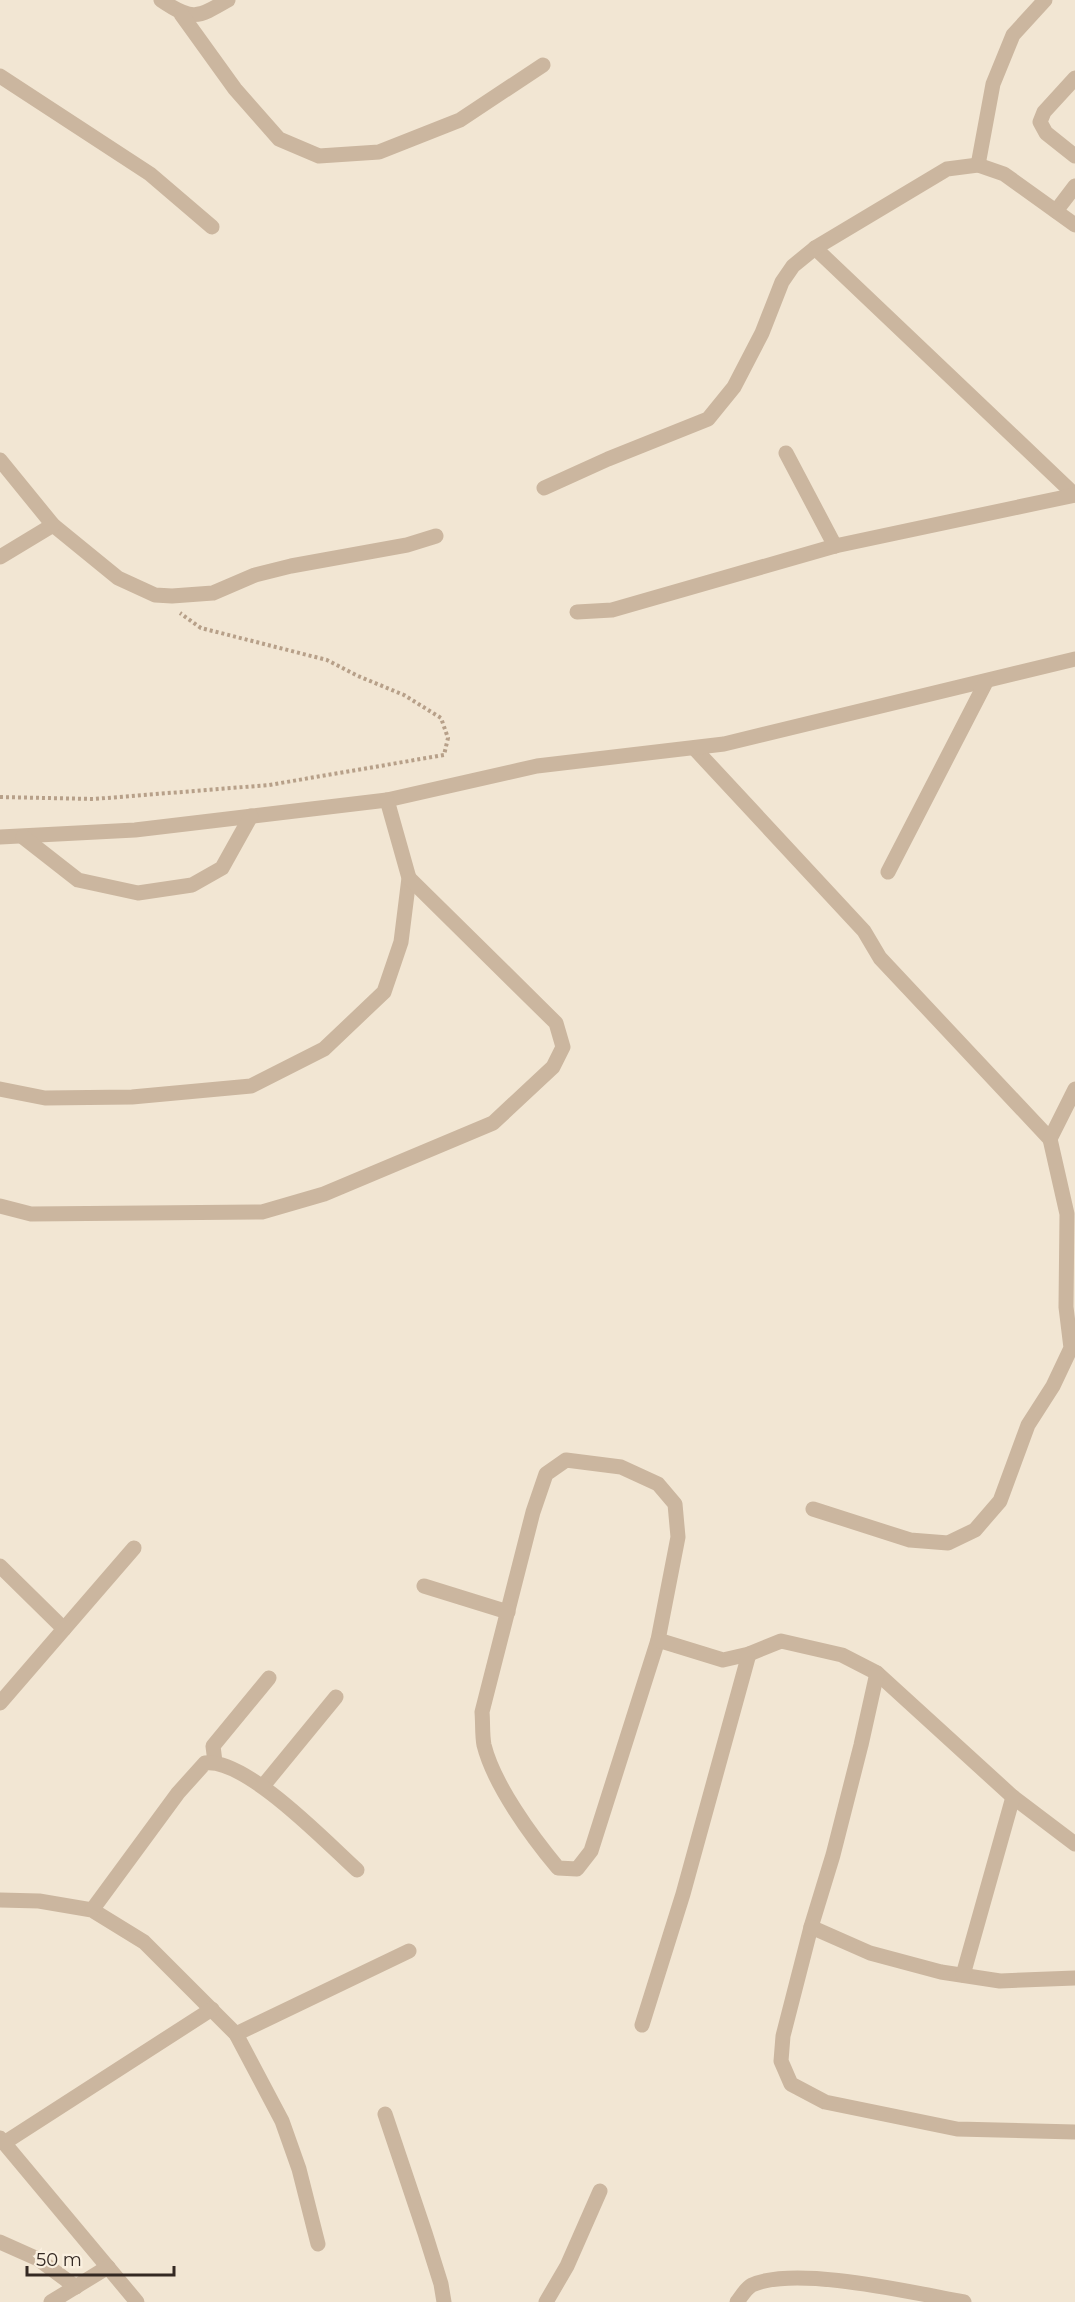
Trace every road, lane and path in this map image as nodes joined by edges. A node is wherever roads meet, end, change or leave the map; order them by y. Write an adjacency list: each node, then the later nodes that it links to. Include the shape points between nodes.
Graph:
1 (161, 0): 4 (street)
2 (228, 0): 4 (street, via 203,14)
3 (1045, 0): 9 (street, via 1013,35 993,84)
4 (181, 14): 5 (street, via 235,89 279,139 320,156 379,152 460,120)
5 (543, 65)
6 (0, 76): 13 (street, via 150,174)
7 (1075, 78): 8 (street, via 1044,112 1040,122 1046,133)
8 (1075, 156)
9 (978, 165): 11 (street, via 1004,174); 14 (street, via 947,169)
10 (1075, 186): 11 (street)
11 (1056, 212): 12 (street)
12 (1075, 225)
13 (212, 227)
14 (815, 248): 17 (street, via 793,266 782,282 762,333 734,387 708,419); 18 (street)
15 (786, 453): 21 (street)
16 (0, 460): 19 (street)
17 (544, 488)
18 (1075, 495): 21 (street)
19 (53, 525): 22 (street); 23 (street, via 118,578)
20 (436, 536): 23 (street, via 255,575 213,593)
21 (834, 546): 24 (street, via 612,610)
22 (0, 557)
23 (155, 595): 28 (path, via 201,628 327,660 404,694 441,718 448,738 444,754 269,785 94,800)
24 (577, 612)
25 (1072, 665): 26 (street)
26 (986, 682): 27 (street); 33 (street)
27 (694, 748): 29 (street, via 537,766); 37 (street, via 864,931 880,958)
28 (0, 797)
29 (387, 800): 30 (street); 34 (street)
30 (251, 816): 32 (street, via 135,830); 32 (street, via 222,868 192,885 138,893 78,880)
31 (0, 837): 32 (street)
32 (23, 837)
33 (888, 872)
34 (410, 878): 35 (street, via 401,942 384,992 324,1049 251,1086 132,1097 56,1098); 38 (street, via 556,1023 563,1047 553,1067 493,1123 324,1194 262,1212 31,1214)
35 (0, 1089)
36 (1075, 1089): 37 (street)
37 (1050, 1139): 39 (street, via 1067,1214 1066,1307 1071,1348 1028,1425 1000,1501 975,1530 948,1543 910,1540)
38 (0, 1206)
39 (813, 1509)
40 (134, 1548): 44 (street)
41 (0, 1566): 44 (street)
42 (424, 1586): 43 (street)
43 (507, 1612): 45 (street, via 546,1474 566,1460 621,1467 658,1484 675,1504 678,1537); 45 (street, via 482,1712 484,1744 502,1788 558,1868 577,1869 591,1851)
44 (64, 1629): 50 (street)
45 (658, 1640): 46 (street, via 723,1660)
46 (749, 1654): 47 (street, via 781,1641 842,1655); 63 (street, via 683,1894)
47 (877, 1673): 53 (street); 58 (street, via 833,1855)
48 (269, 1678): 51 (street, via 213,1746)
49 (336, 1697): 52 (street)
50 (0, 1703)
51 (215, 1762): 52 (street, via 232,1767); 57 (street, via 205,1763 178,1793)
52 (263, 1786): 55 (street)
53 (1013, 1797): 54 (street); 60 (street)
54 (1075, 1844)
55 (357, 1870)
56 (0, 1900): 57 (street, via 39,1901)
57 (92, 1910): 62 (street, via 144,1942)
58 (811, 1927): 60 (street, via 870,1953); 66 (street, via 783,2036 781,2061 791,2084 825,2103 957,2129)
59 (409, 1951): 64 (street)
60 (963, 1975): 61 (street, via 1000,1981)
61 (1075, 1978)
62 (212, 2009): 64 (street); 67 (street)
63 (642, 2025)
64 (236, 2034): 70 (street, via 282,2121)
65 (385, 2115): 75 (street)
66 (1075, 2132)
67 (2, 2140): 71 (street)
68 (600, 2191): 76 (street, via 567,2266)
69 (0, 2241): 72 (street, via 38,2259)
70 (318, 2244)
71 (108, 2267): 72 (street); 74 (street)
72 (76, 2287): 73 (street)
73 (51, 2302)
74 (137, 2302)
75 (444, 2302)
76 (546, 2302)
77 (737, 2302): 78 (street, via 751,2286 799,2277)
78 (964, 2302)

